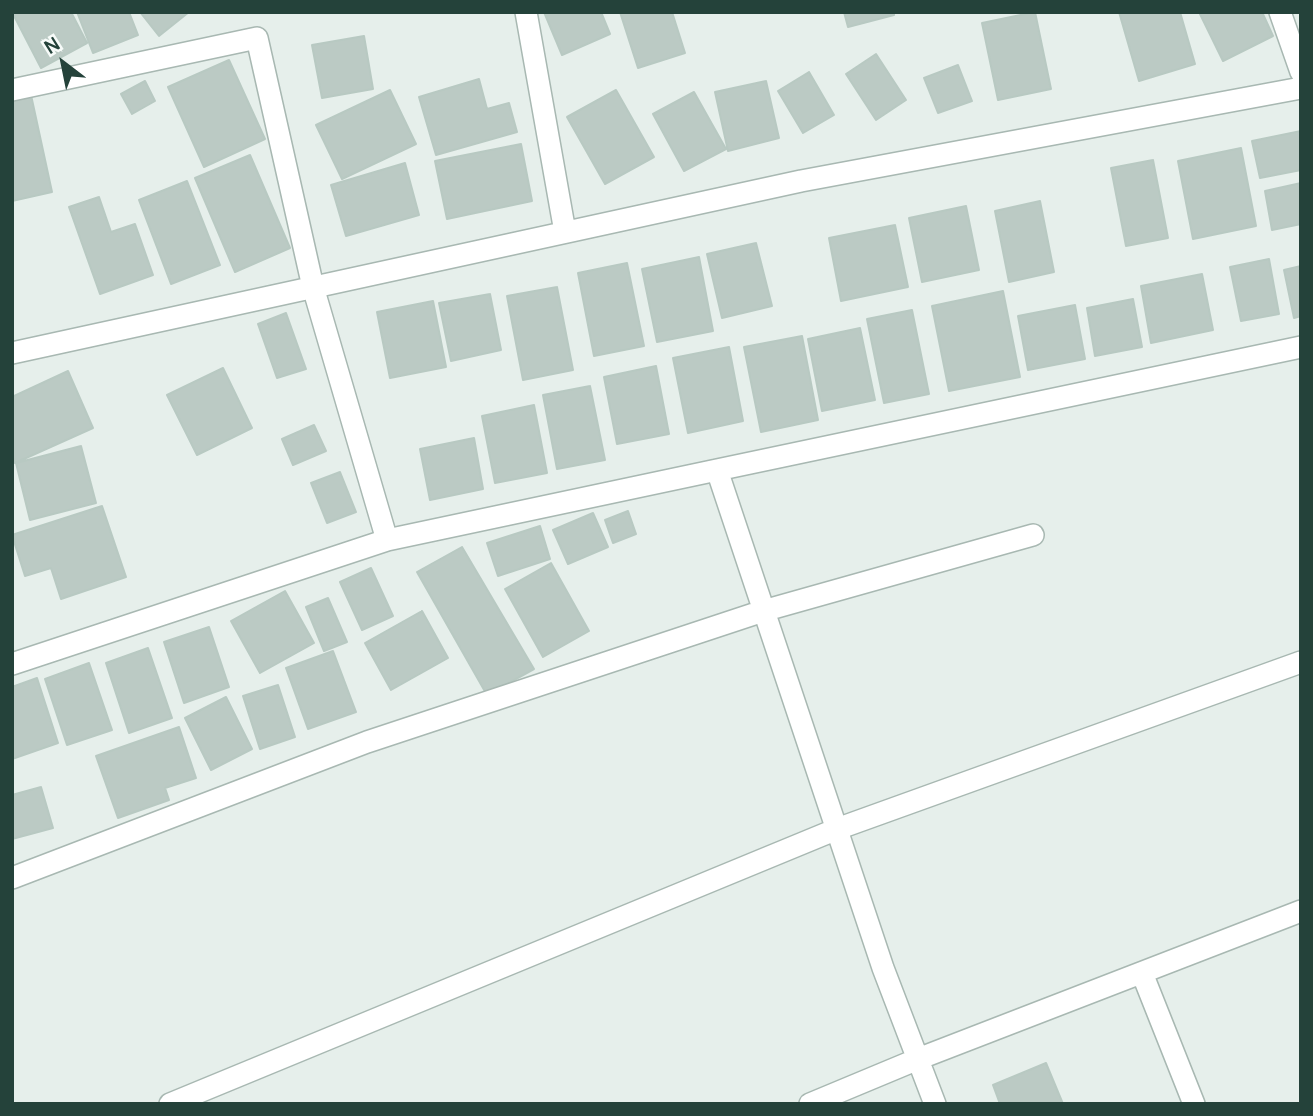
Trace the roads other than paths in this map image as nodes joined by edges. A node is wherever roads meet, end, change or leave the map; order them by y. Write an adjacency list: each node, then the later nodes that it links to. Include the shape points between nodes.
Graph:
1 (526, 12): 6 (street)
2 (1280, 12): 3 (street)
3 (1301, 72)
4 (1301, 88): 6 (street, via 801,181)
5 (12, 90): 7 (street, via 257,38)
6 (565, 232): 7 (street)
7 (313, 287): 9 (street); 12 (street)
8 (1301, 347): 10 (street)
9 (12, 353)
10 (717, 470): 12 (street); 13 (street)
11 (1033, 535): 13 (street)
12 (387, 540): 14 (street)
13 (763, 611): 16 (street); 17 (street, via 367,742)
14 (14, 658)
15 (1301, 662): 16 (street)
16 (837, 828): 20 (street); 21 (street)
17 (12, 878)
18 (1301, 911): 19 (street)
19 (1142, 972): 20 (street); 24 (street)
20 (918, 1059): 22 (street); 23 (street)
21 (170, 1104)
22 (810, 1104)
23 (935, 1104)
24 (1194, 1104)

